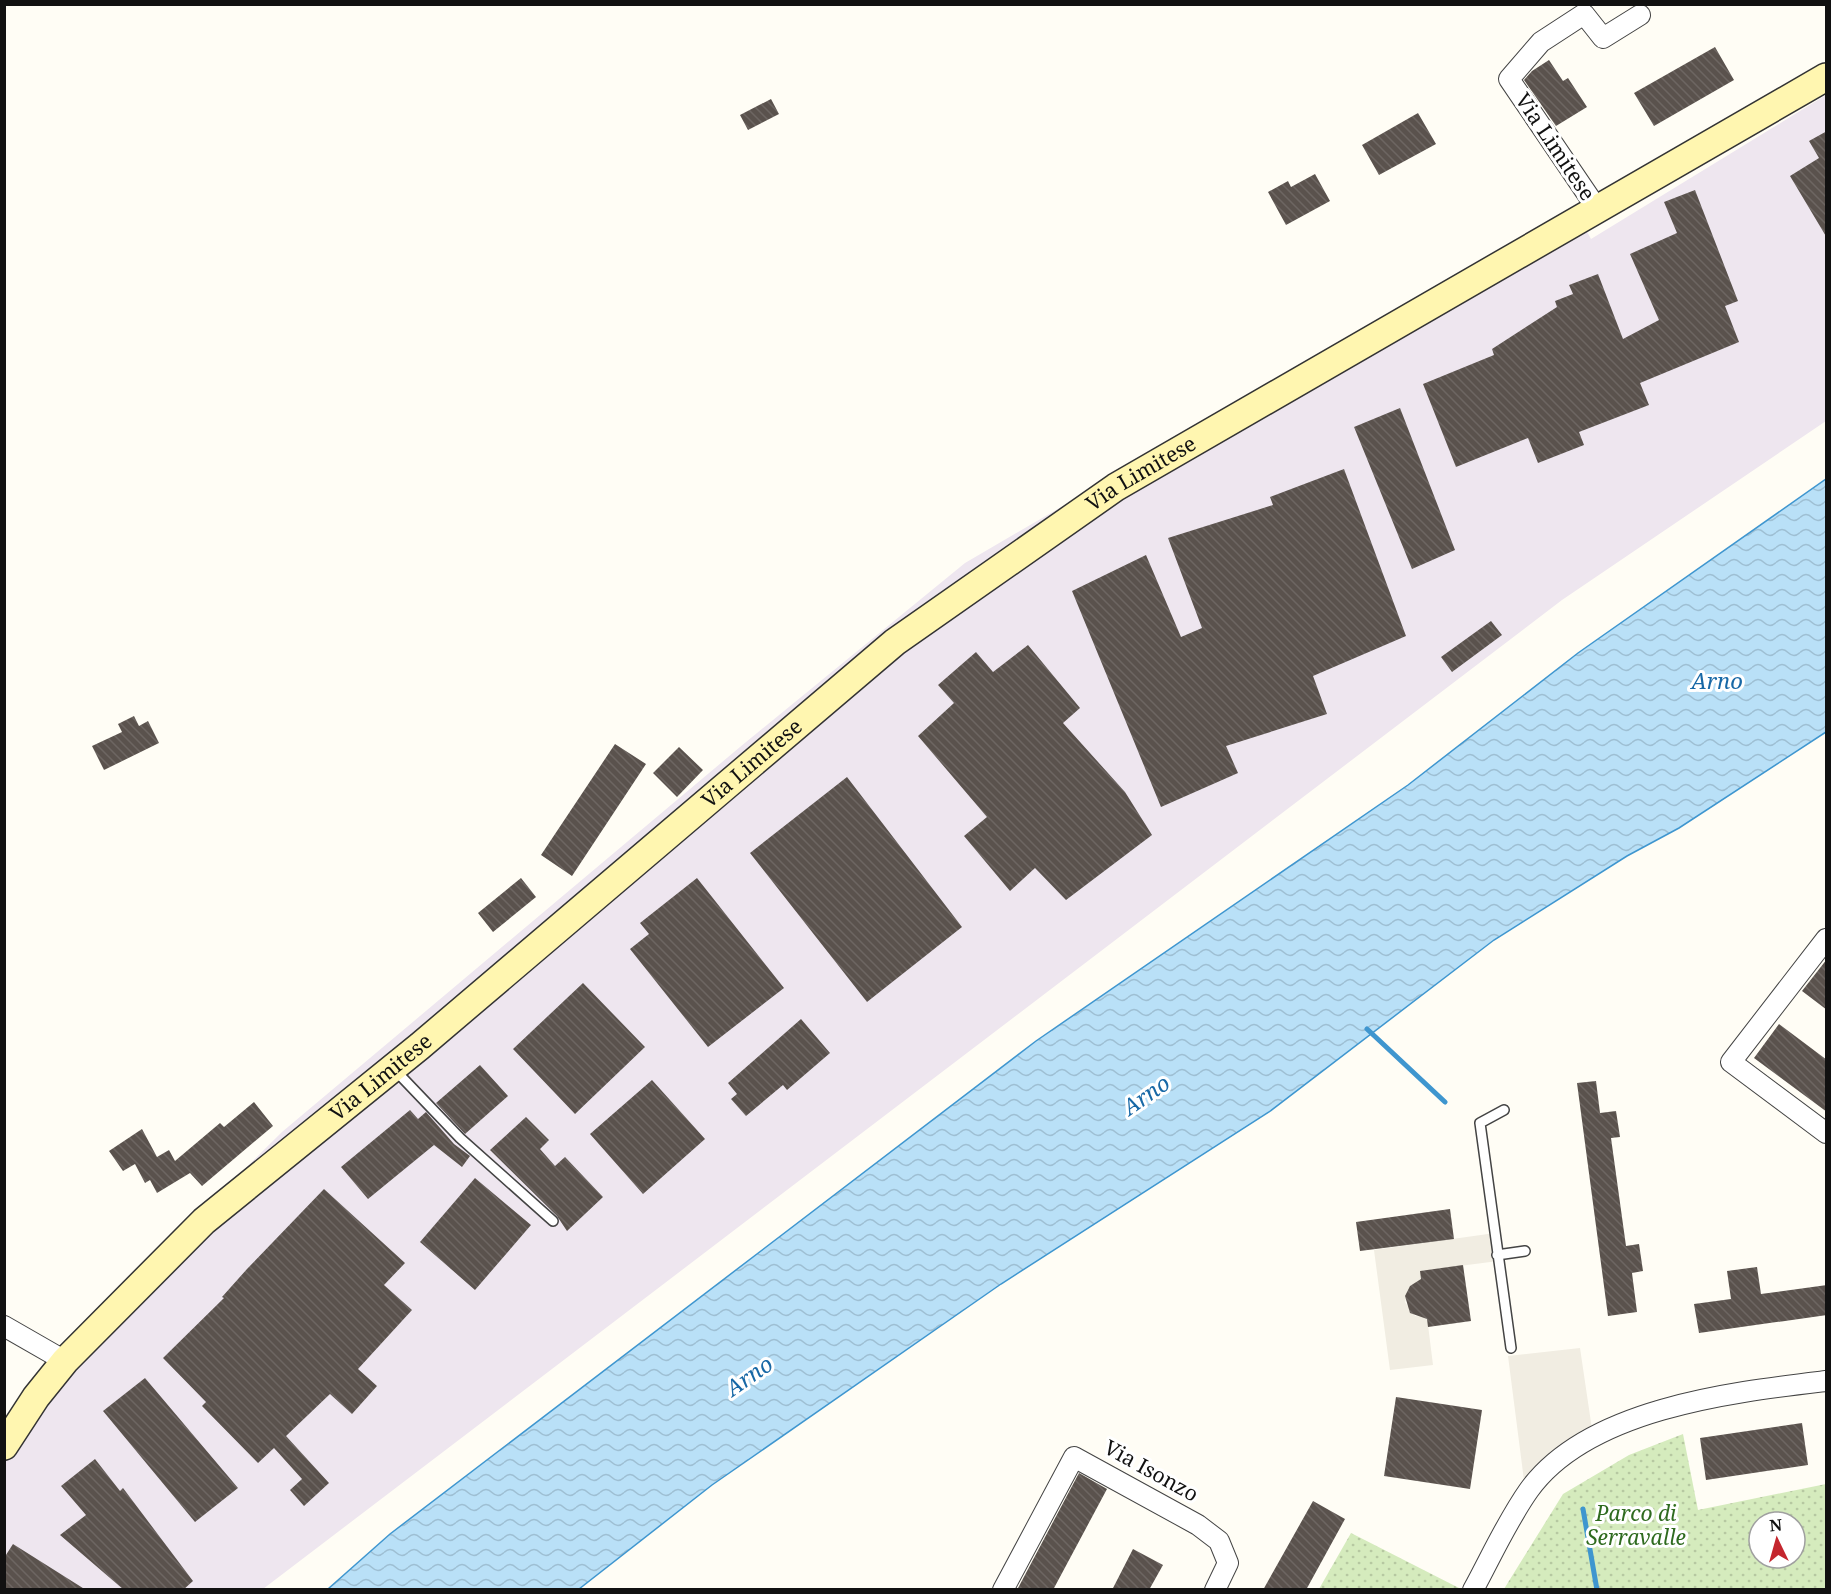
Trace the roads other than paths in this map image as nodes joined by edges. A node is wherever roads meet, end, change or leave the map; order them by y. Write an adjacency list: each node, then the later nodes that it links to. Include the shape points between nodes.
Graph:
1 (1640, 15): 3 (street, Via Limitese, via 1603,38 1584,14 1541,42 1509,79)
2 (1827, 77): 3 (main road, Via Limitese)
3 (1598, 210): 5 (main road, Via Limitese, via 1116,487 895,642)
4 (1827, 939): 7 (street, via 1731,1062)
5 (393, 1068): 8 (lane, via 460,1138); 13 (main road, Via Limitese, via 204,1221)
6 (1504, 1110): 10 (lane, via 1480,1123)
7 (1827, 1133)
8 (554, 1221)
9 (1526, 1251): 10 (lane)
10 (1497, 1255): 12 (lane)
11 (4, 1326): 13 (street)
12 (1511, 1348)
13 (65, 1361): 15 (main road, Via Limitese)
14 (1827, 1381): 18 (street, via 1659,1410 1593,1436 1548,1469 1530,1489)
15 (4, 1446)
16 (1003, 1590): 17 (street, Via Isonzo, via 1074,1457 1219,1540 1228,1563)
17 (1215, 1590)
18 (1473, 1590)

